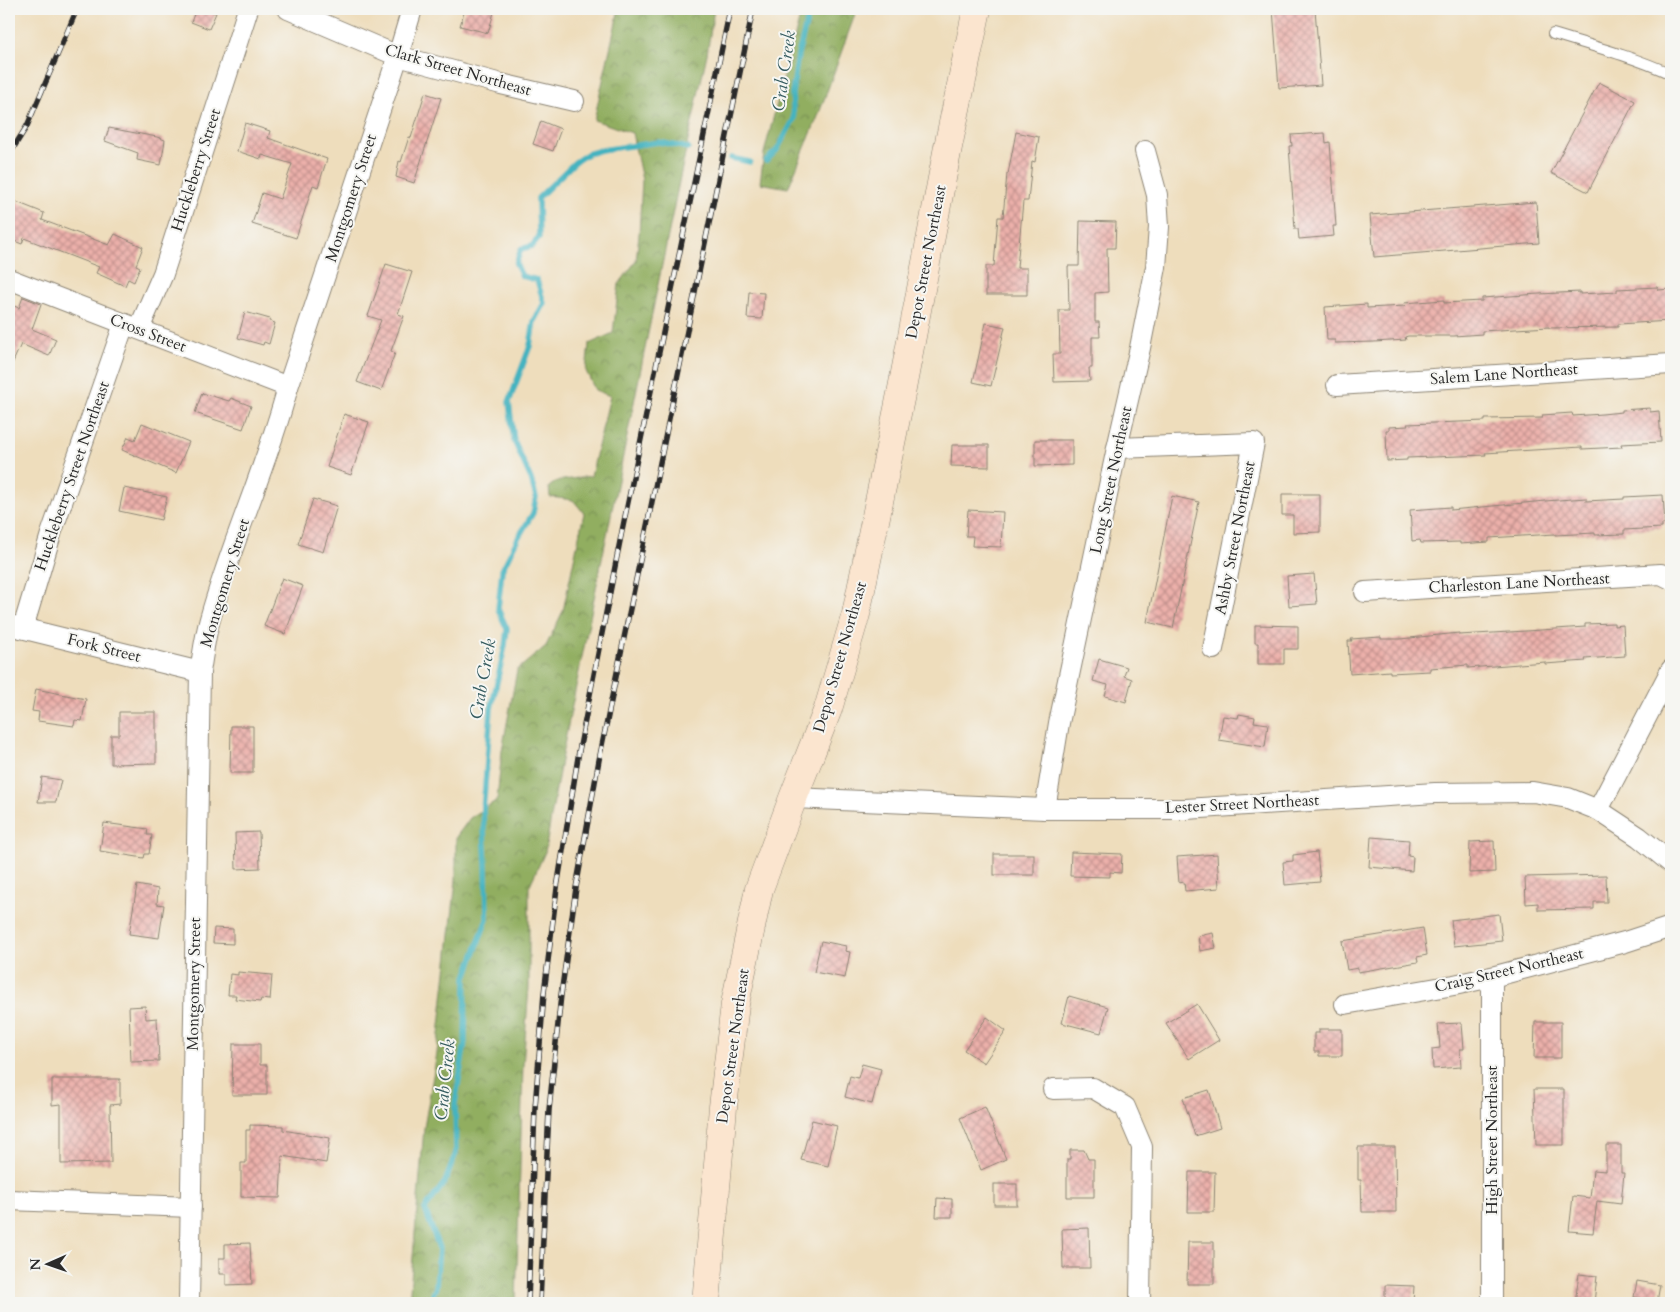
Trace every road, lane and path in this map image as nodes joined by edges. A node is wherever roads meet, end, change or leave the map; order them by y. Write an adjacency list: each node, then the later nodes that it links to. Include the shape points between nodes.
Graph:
1 (248, 9): 11 (street, Huckleberry Street, via 163,274)
2 (288, 9): 6 (street, Clark Street Northeast)
3 (412, 9): 6 (street, Montgomery Street)
4 (977, 9): 22 (main road, Depot Street Northeast, via 856,614 828,709)
5 (1553, 34): 7 (lane)
6 (398, 56): 8 (street, Clark Street Northeast); 14 (street, Montgomery Street)
7 (1671, 74)
8 (574, 101)
9 (1145, 151): 15 (street, Long Street Northeast, via 1158,195 1156,267)
10 (9, 279): 11 (street, Cross Street)
11 (131, 327): 14 (street, Cross Street); 18 (street, Huckleberry Street Northeast)
12 (1671, 364): 13 (street, Salem Lane Northeast)
13 (1337, 385)
14 (288, 387): 21 (street, Montgomery Street, via 278,427 210,620)
15 (1117, 448): 19 (street, Ashby Street Northeast, via 1254,443); 23 (street, Long Street Northeast, via 1059,723)
16 (1671, 580): 17 (street, Charleston Lane Northeast, via 1661,574)
17 (1365, 592)
18 (16, 627): 21 (street, Fork Street)
19 (1213, 650)
20 (1671, 670): 24 (street)
21 (200, 672): 31 (street, Montgomery Street)
22 (792, 798): 23 (street, Lester Street Northeast); 33 (main road, Depot Street Northeast, via 759,890 735,1004)
23 (1045, 808): 24 (street, Lester Street Northeast, via 1186,809 1435,793 1533,792 1568,798)
24 (1598, 810): 25 (street, Lester Street Northeast)
25 (1671, 863)
26 (1671, 927): 27 (street, Craig Street Northeast)
27 (1492, 977): 28 (street, Craig Street Northeast); 35 (street, High Street Northeast)
28 (1345, 1004)
29 (1053, 1089): 34 (street, via 1093,1088 1125,1107 1142,1147)
30 (9, 1200): 31 (street)
31 (191, 1207): 32 (street, Montgomery Street)
32 (188, 1303)
33 (706, 1303)
34 (1140, 1303)
35 (1492, 1303)

